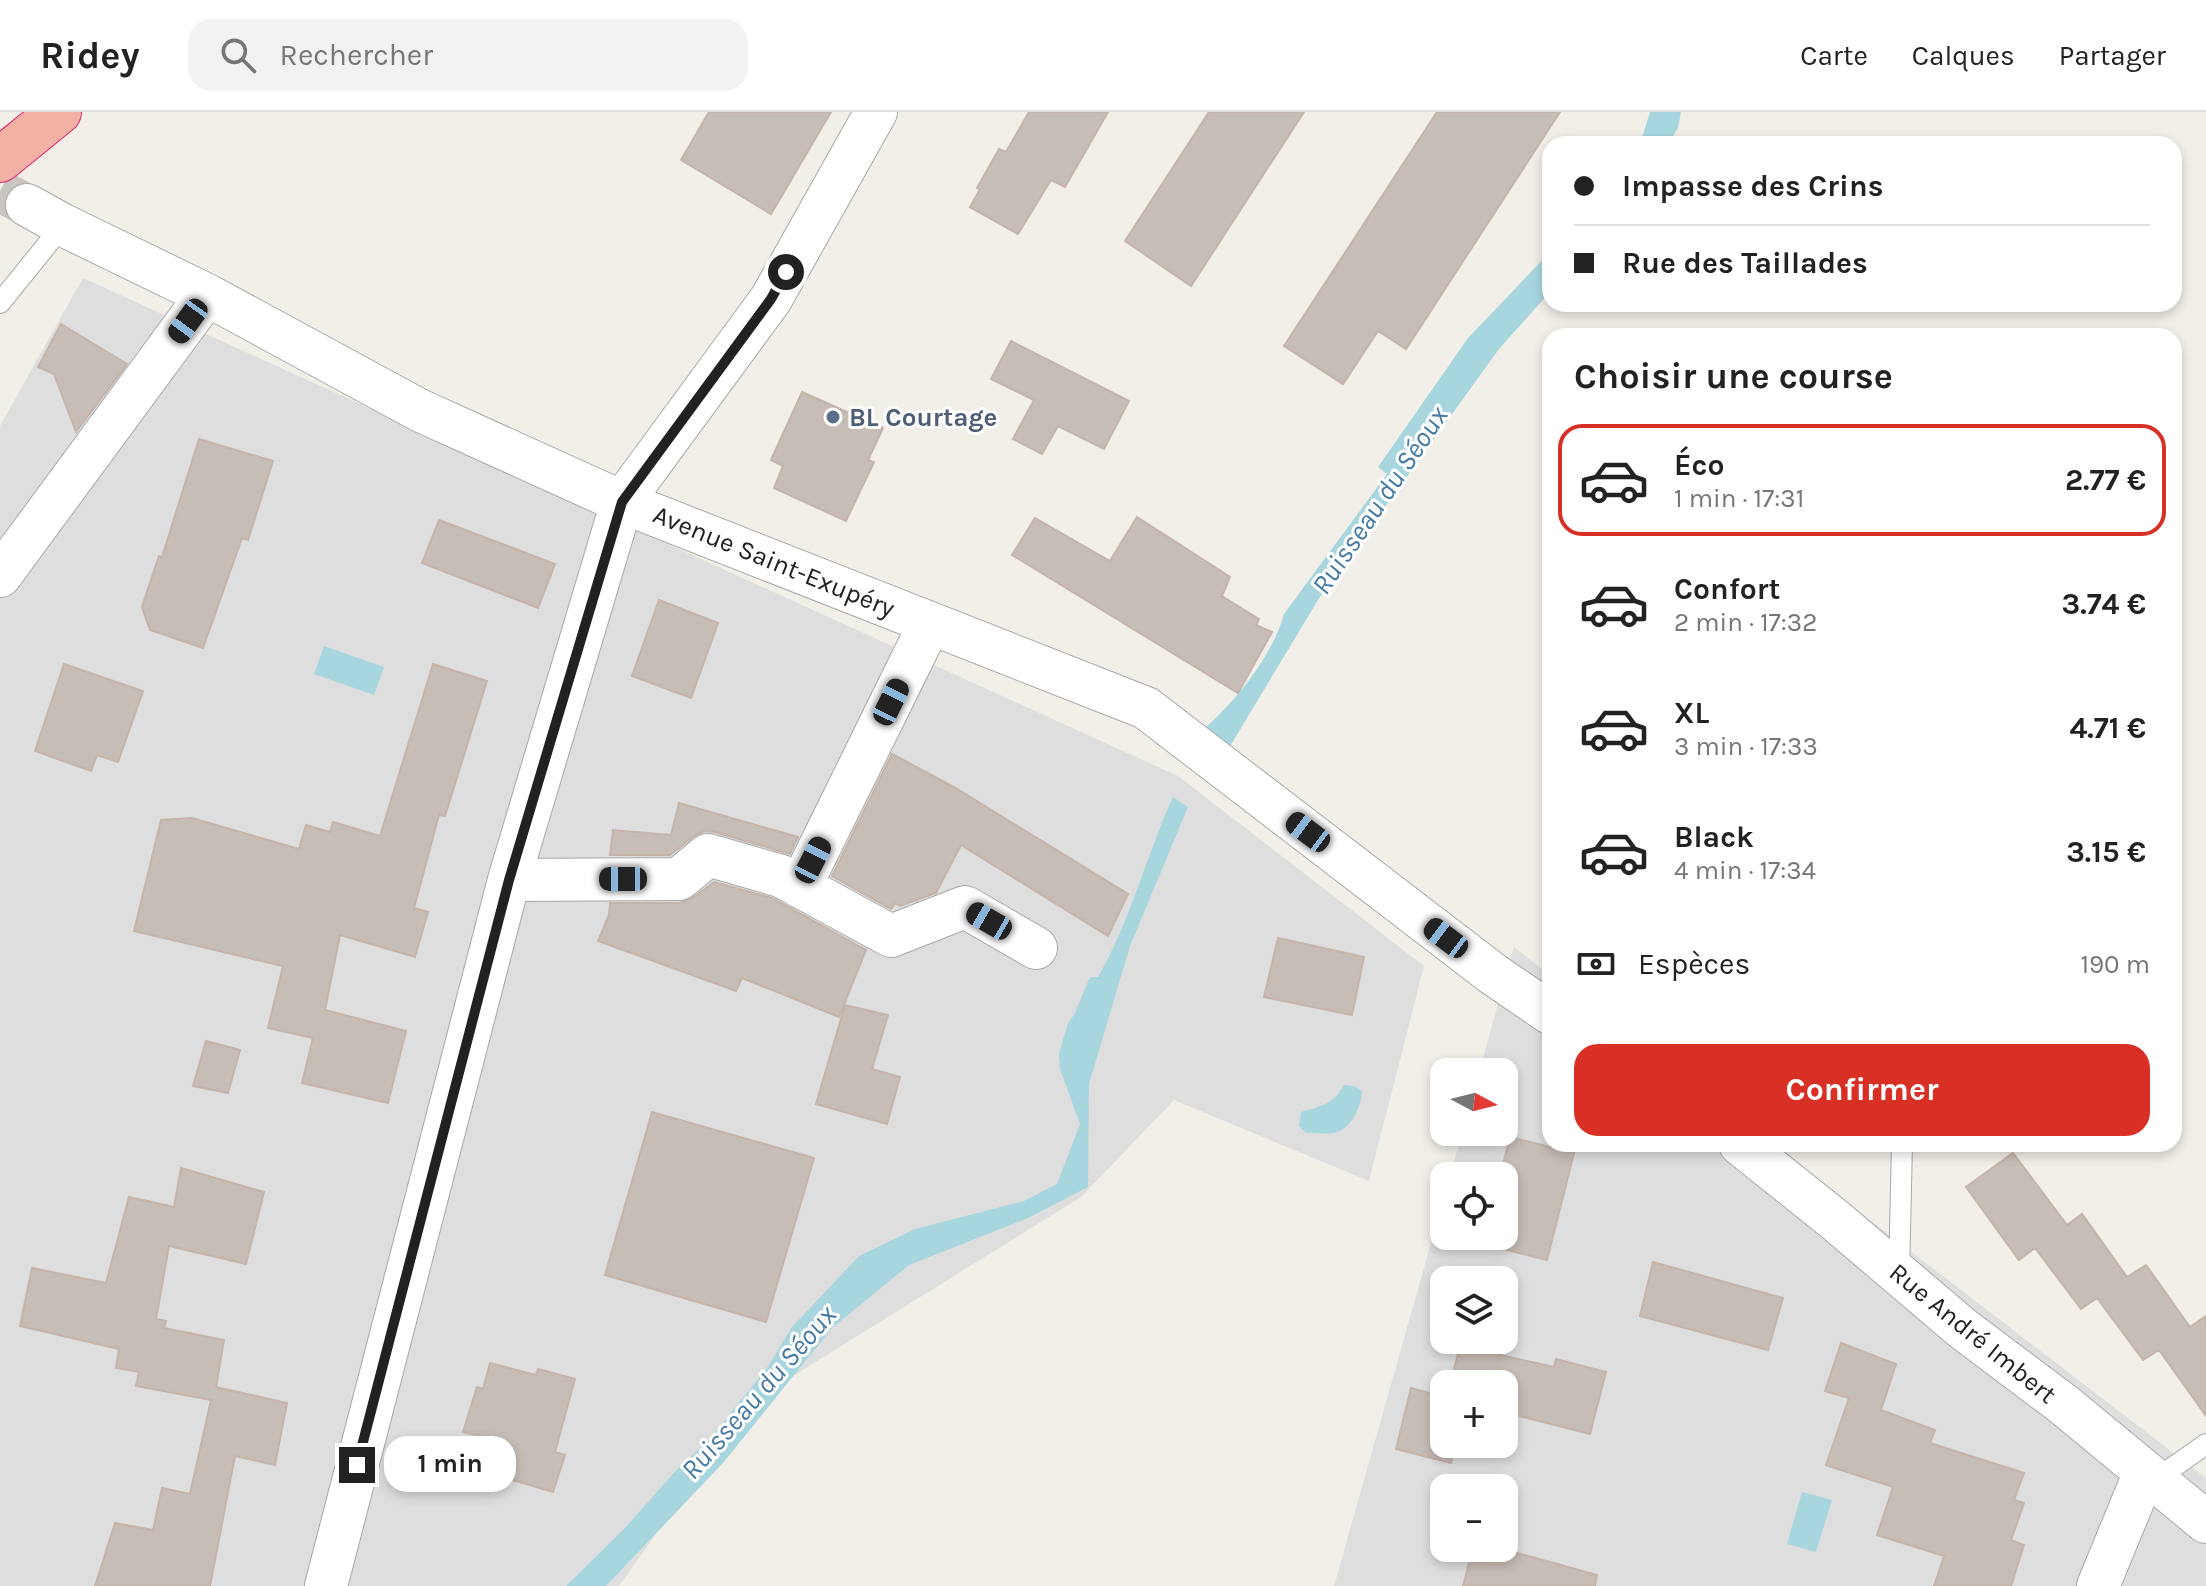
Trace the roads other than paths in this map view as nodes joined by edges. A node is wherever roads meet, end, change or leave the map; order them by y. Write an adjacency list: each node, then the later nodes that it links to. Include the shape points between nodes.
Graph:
1 (59, 112): 3 (highway)
2 (876, 112): 8 (street, via 771,299)
3 (0, 160)
4 (27, 205): 5 (street, Avenue Saint-Exupéry)
5 (63, 225): 6 (street, Avenue Saint-Exupéry); 7 (lane)
6 (207, 295): 8 (street, Avenue Saint-Exupéry, via 419,410); 9 (street)
7 (0, 303)
8 (622, 502): 10 (street, Avenue Saint-Exupéry); 11 (street)
9 (0, 576)
10 (930, 623): 12 (street); 14 (street, Avenue Saint-Exupéry, via 1146,708)
11 (509, 880): 12 (street, via 679,879 708,855 781,876); 21 (street)
12 (800, 887): 13 (street, via 891,936 965,907)
13 (1036, 948)
14 (1542, 1008)
15 (1750, 1152): 17 (street, Rue André Imbert)
16 (1902, 1152): 17 (lane)
17 (1899, 1275): 19 (street, Rue André Imbert)
18 (2206, 1444): 19 (lane)
19 (2150, 1476): 20 (street, Rue André Imbert); 22 (street)
20 (2206, 1522)
21 (326, 1586)
22 (2098, 1586)

